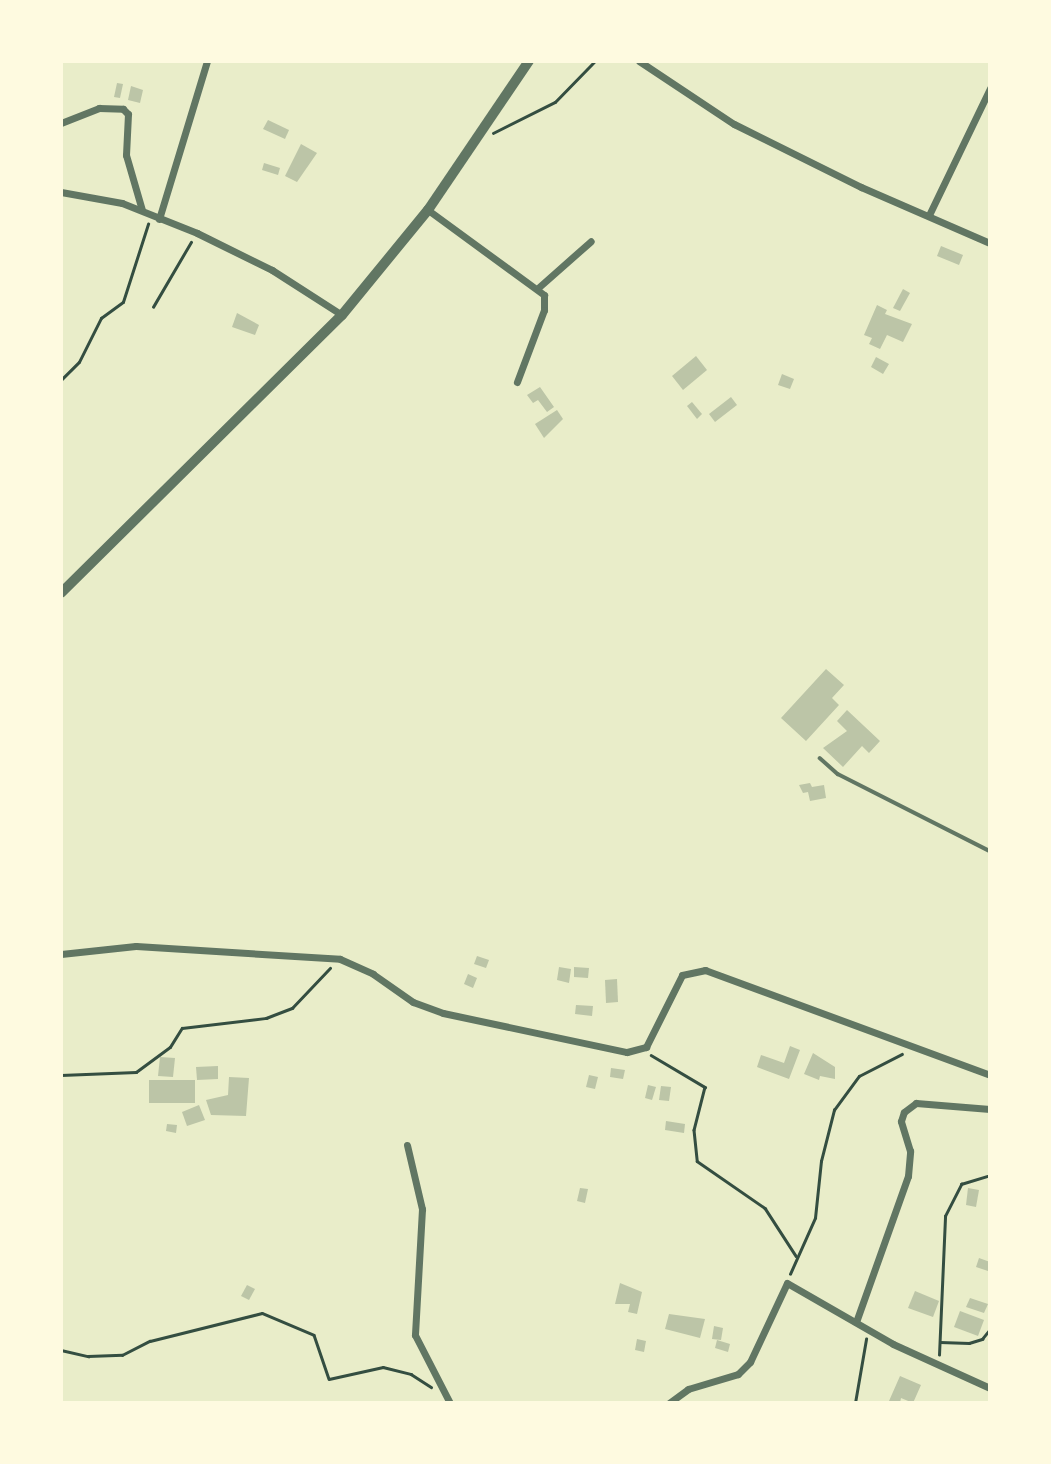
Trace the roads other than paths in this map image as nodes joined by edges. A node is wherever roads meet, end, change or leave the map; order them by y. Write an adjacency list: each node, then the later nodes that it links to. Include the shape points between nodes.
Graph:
1 (207, 61): 10 (street)
2 (529, 61): 8 (street)
3 (639, 61): 9 (street, via 734,124)
4 (990, 88): 9 (street)
5 (61, 123): 7 (street, via 99,108 123,109 128,114 126,155)
6 (61, 192): 7 (street)
7 (142, 210): 10 (street)
8 (428, 210): 13 (street); 14 (street)
9 (929, 215): 12 (street)
10 (159, 219): 14 (street, via 272,270)
11 (591, 241): 13 (street)
12 (990, 243)
13 (539, 287): 15 (street, via 546,302)
14 (342, 315): 16 (street)
15 (517, 382)
16 (61, 593)
17 (820, 758): 18 (lane, via 838,774)
18 (990, 851)
19 (61, 954): 20 (street, via 136,946 340,959 373,974 413,1002 443,1013 516,1025 597,1047 643,1050 682,975 705,970)
20 (990, 1075)
21 (990, 1109): 23 (street, via 916,1103 904,1112 901,1121 910,1150 908,1176)
22 (407, 1145): 25 (street, via 422,1209 415,1335)
23 (856, 1322): 24 (street); 26 (street, via 787,1283 750,1362 738,1374 688,1389)
24 (990, 1388)
25 (450, 1403)
26 (669, 1403)

